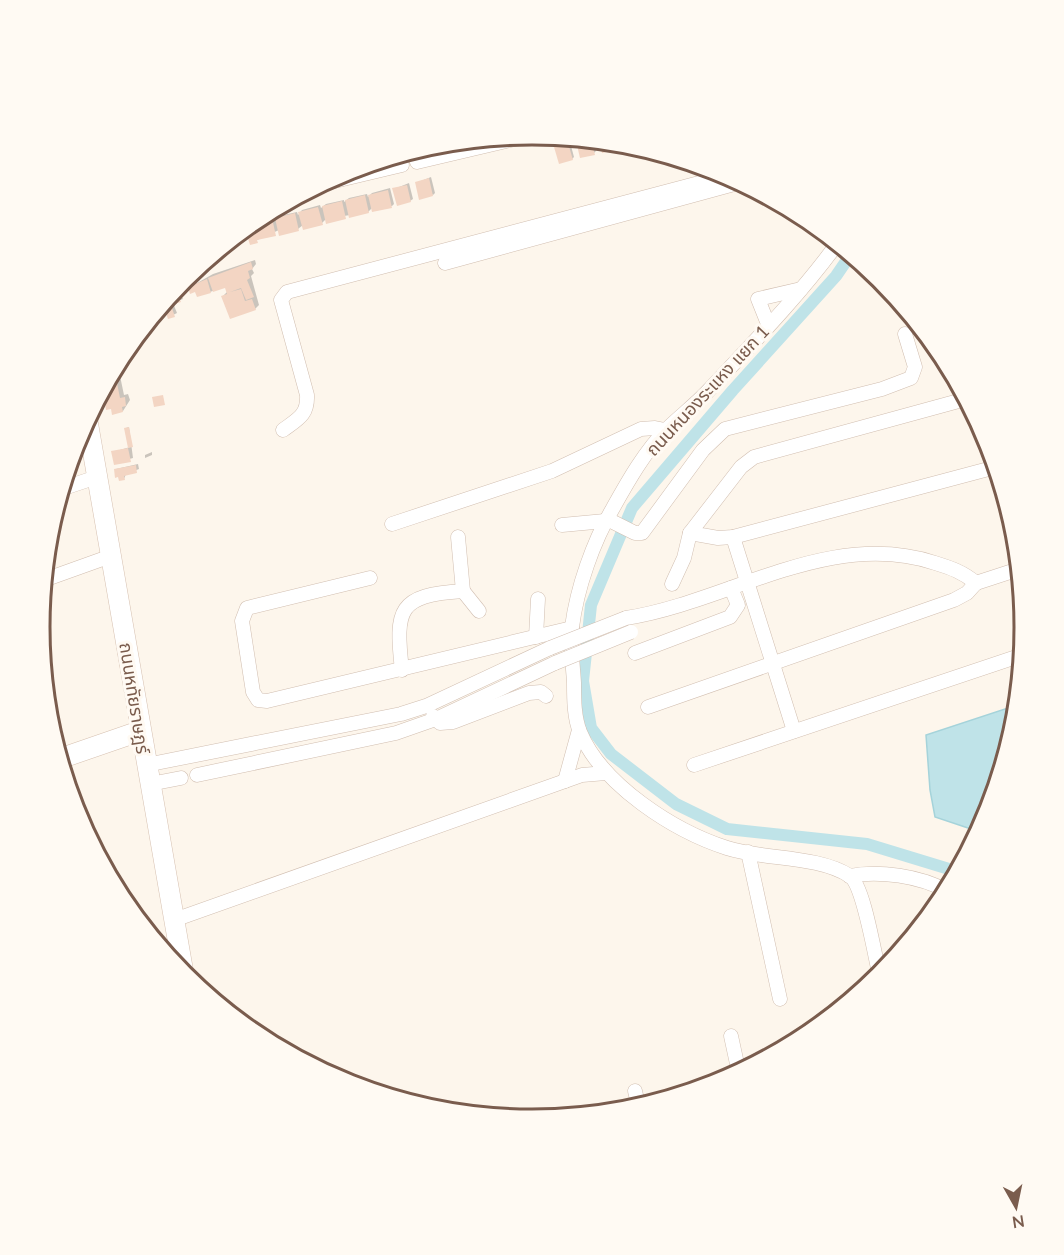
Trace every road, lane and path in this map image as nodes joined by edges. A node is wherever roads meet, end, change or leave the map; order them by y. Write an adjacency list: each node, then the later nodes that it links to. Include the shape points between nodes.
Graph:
1 (711, 180): 9 (street, via 287,292 281,300 283,316 308,407 306,414)
2 (727, 187): 4 (street)
3 (832, 250): 5 (street, ถนนหนองระแหง แยก 1)
4 (444, 262)
5 (801, 289): 6 (street, ถนนหนองระแหง แยก 1); 6 (street, via 758,299)
6 (768, 324): 10 (street, ถนนหนองระแหง แยก 1, via 706,394)
7 (905, 334): 15 (street, via 915,367 911,378 725,429 676,484 644,531 635,533)
8 (958, 401): 18 (street, via 754,456)
9 (283, 430)
10 (665, 430): 15 (street, ถนนหนองระแหง แยก 1); 16 (street, via 641,429 552,471)
11 (90, 435): 13 (main road, ถนนหทัยราษฎร์)
12 (988, 468): 20 (street)
13 (97, 477): 14 (street); 21 (main road, ถนนหทัยราษฎร์)
14 (71, 486)
15 (606, 520): 17 (street); 33 (street, ถนนหนองระแหง แยก 1, via 582,582)
16 (392, 524)
17 (562, 525)
18 (690, 533): 20 (street); 27 (street)
19 (458, 537): 29 (street)
20 (733, 537): 25 (street)
21 (111, 556): 23 (street); 44 (main road, ถนนหทัยราษฎร์)
22 (1011, 572): 26 (street)
23 (53, 577)
24 (370, 578): 38 (street, via 247,608 242,621 253,692 258,700 267,701)
25 (748, 581): 26 (street, via 843,555 888,552 963,573); 28 (street); 37 (street)
26 (976, 583): 37 (street, via 954,600)
27 (672, 584)
28 (731, 588): 32 (street); 35 (street, via 738,605 730,617)
29 (463, 591): 31 (street); 38 (street, via 435,593 405,608 399,627)
30 (538, 599): 34 (street)
31 (479, 611)
32 (656, 613): 40 (street, bridge, via 626,618 549,648); 42 (street, bridge, via 631,632)
33 (572, 628): 34 (street); 43 (street, ถนนหนองระแหง แยก 1)
34 (536, 637): 38 (street)
35 (635, 653)
36 (1013, 658): 45 (street)
37 (774, 663): 41 (street); 45 (street)
38 (402, 670)
39 (546, 696): 42 (street, via 541,692 529,693 445,724)
40 (426, 706): 42 (street); 46 (street)
41 (648, 707)
42 (436, 719): 50 (street, via 396,733)
43 (579, 730): 51 (street, ถนนหนองระแหง แยก 1); 54 (street)
44 (140, 731): 47 (main road); 48 (main road, ถนนหทัยราษฎร์)
45 (794, 731): 49 (street)
46 (207, 752): 48 (street); 50 (street)
47 (67, 756)
48 (146, 765): 55 (main road, ถนนหทัยราษฎร์)
49 (694, 765)
50 (212, 772): 52 (street)
51 (606, 773): 54 (street); 56 (street, ถนนหนองระแหง แยก 1, via 644,804 687,831 729,849)
52 (197, 775)
53 (181, 778): 55 (street)
54 (565, 781): 59 (street)
55 (150, 784): 59 (main road, ถนนหทัยราษฎร์)
56 (748, 852): 57 (street, ถนนหนองระแหง แยก 1, via 813,863); 62 (street)
57 (849, 876): 58 (street, via 879,873); 61 (street, via 858,889)
58 (939, 886)
59 (174, 920): 60 (main road, ถนนหทัยราษฎร์)
60 (181, 958)
61 (877, 965)
62 (780, 999)
63 (731, 1036): 64 (street)
64 (737, 1064)
65 (635, 1091): 66 (street)
66 (637, 1099)

